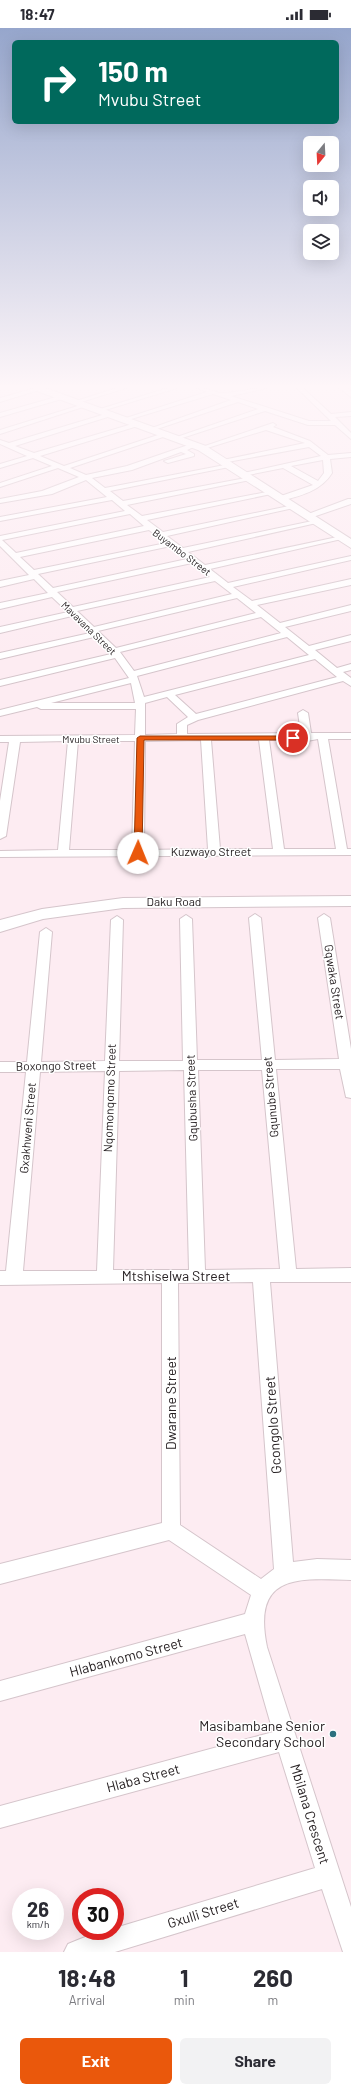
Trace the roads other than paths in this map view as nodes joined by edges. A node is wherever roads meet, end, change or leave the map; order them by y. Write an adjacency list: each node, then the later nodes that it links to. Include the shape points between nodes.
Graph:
1 (25, 478): 11 (street)
2 (84, 478): 15 (street)
3 (87, 478): 9 (street, Buyambo Street)
4 (161, 478): 12 (street)
5 (239, 478): 21 (street)
6 (250, 478): 14 (street)
7 (306, 478): 10 (street)
8 (323, 478): 10 (street)
9 (94, 484): 12 (street, Buyambo Street); 15 (street)
10 (317, 484): 18 (street)
11 (0, 485)
12 (104, 490): 17 (street, Buyambo Street)
13 (0, 492): 16 (street)
14 (272, 493): 18 (street); 26 (street)
15 (41, 494): 16 (street)
16 (16, 498): 19 (street)
17 (112, 498): 21 (street, Buyambo Street); 25 (street)
18 (281, 499): 22 (street)
19 (0, 501)
20 (351, 501): 24 (street)
21 (121, 504): 23 (street, Buyambo Street)
22 (294, 507): 24 (street); 29 (street)
23 (131, 512): 26 (street, Buyambo Street); 30 (street)
24 (307, 516): 27 (street)
25 (0, 519)
26 (140, 519): 28 (street, Buyambo Street)
27 (317, 522): 31 (street); 35 (street)
28 (150, 527): 29 (street, Buyambo Street); 36 (street)
29 (161, 536): 33 (street, Buyambo Street)
30 (0, 538)
31 (342, 538): 34 (street); 39 (street)
32 (0, 542): 36 (street, Mavavana Street)
33 (171, 544): 35 (street, Buyambo Street); 40 (street)
34 (351, 544)
35 (181, 551): 38 (street, Buyambo Street)
36 (14, 556): 40 (street, Mavavana Street)
37 (351, 558): 44 (street)
38 (193, 560): 39 (street, Buyambo Street); 45 (street)
39 (204, 568): 41 (street, Buyambo Street)
40 (33, 575): 43 (street); 45 (street, Mavavana Street)
41 (216, 578): 44 (street, Buyambo Street); 50 (street)
42 (351, 582): 47 (street)
43 (0, 584)
44 (227, 586): 46 (street, Buyambo Street)
45 (53, 592): 48 (street); 50 (street, Mavavana Street)
46 (239, 595): 47 (street, Buyambo Street); 54 (street)
47 (251, 604): 51 (street, Buyambo Street)
48 (0, 606)
49 (351, 608): 52 (street)
50 (72, 612): 53 (street); 54 (street, Mavavana Street)
51 (263, 614): 52 (street, Buyambo Street); 58 (street)
52 (279, 626): 55 (street, Buyambo Street)
53 (0, 630)
54 (93, 632): 58 (street, Mavavana Street); 59 (street)
55 (288, 634): 57 (street, Buyambo Street); 63 (street)
56 (351, 638): 57 (street)
57 (308, 649): 60 (street, Buyambo Street)
58 (115, 653): 63 (street, Mavavana Street); 65 (street)
59 (0, 656)
60 (316, 656): 62 (street, Buyambo Street); 66 (street)
61 (351, 667): 62 (street)
62 (336, 671): 64 (street, Buyambo Street)
63 (134, 676): 67 (street); 68 (street, Mavavana Street)
64 (348, 681): 71 (street)
65 (0, 683)
66 (169, 694): 68 (street); 71 (street)
67 (36, 704): 68 (street, via 48,708); 69 (street)
68 (141, 704): 73 (street, Mavavana Street)
69 (0, 713)
70 (303, 713): 77 (street)
71 (194, 718): 74 (street, via 182,724)
72 (351, 736): 78 (street, Mvubu Street)
73 (140, 738): 74 (street, Mvubu Street); 80 (street, Mvubu Street); 87 (street, Mavavana Street)
74 (182, 738): 75 (street, Mvubu Street)
75 (206, 738): 76 (street, Mvubu Street); 83 (street)
76 (264, 738): 77 (street, Mvubu Street); 84 (street)
77 (307, 738): 78 (street, Mvubu Street)
78 (323, 738): 85 (street)
79 (0, 739): 81 (street, Mvubu Street)
80 (73, 739): 81 (street, Mvubu Street); 86 (street)
81 (15, 740): 82 (street)
82 (0, 836)
83 (214, 852): 84 (street, Kuzwayo Street); 87 (street, Kuzwayo Street)
84 (279, 852): 85 (street, Kuzwayo Street)
85 (347, 852)
86 (63, 853): 87 (street, Kuzwayo Street); 88 (street, Kuzwayo Street)
87 (138, 853)
88 (0, 854)
89 (351, 901): 94 (street, Daku Road, via 124,903 42,914)
90 (255, 918): 98 (street, Gqunube Street)
91 (324, 918): 96 (street, Gqwaka Street)
92 (186, 919): 97 (street, Gqubusha Street)
93 (117, 920): 99 (street, Nqomonqomo Street)
94 (0, 926)
95 (46, 932): 101 (street, Gxakhweni Street)
96 (349, 1064): 98 (street, Boxongo Street); 102 (street, Gqwaka Street)
97 (191, 1065): 98 (street, Boxongo Street); 99 (street, Boxongo Street); 106 (street, Gqubusha Street)
98 (268, 1065): 103 (street, Gqunube Street)
99 (111, 1066): 101 (street, Boxongo Street); 108 (street, Nqomonqomo Street)
100 (0, 1067): 101 (street, Boxongo Street)
101 (34, 1067): 109 (street, Gxakhweni Street)
102 (351, 1093)
103 (289, 1275): 104 (street, Mtshiselwa Street); 107 (street, Mtshiselwa Street)
104 (351, 1275)
105 (170, 1276): 106 (street, Mtshiselwa Street); 108 (street, Mtshiselwa Street); 110 (street, Dwarane Street)
106 (197, 1276): 107 (street, Mtshiselwa Street)
107 (261, 1276): 113 (street, Gcongolo Street)
108 (105, 1277): 109 (street, Mtshiselwa Street)
109 (7, 1278)
110 (171, 1530): 112 (street); 114 (street)
111 (351, 1570): 113 (street, Mbilana Crescent, via 311,1570)
112 (0, 1574)
113 (284, 1574): 114 (street, Mbilana Crescent)
114 (262, 1591): 115 (street, Mbilana Crescent)
115 (253, 1622): 116 (street, Hlabankomo Street); 117 (street, Mbilana Crescent, via 257,1647)
116 (0, 1691)
117 (287, 1739): 118 (street, Hlaba Street); 119 (street, Mbilana Crescent)
118 (0, 1817)
119 (329, 1875): 120 (street, Mbilana Crescent); 121 (street, Gxulli Street)
120 (351, 1944)
121 (76, 1952)

